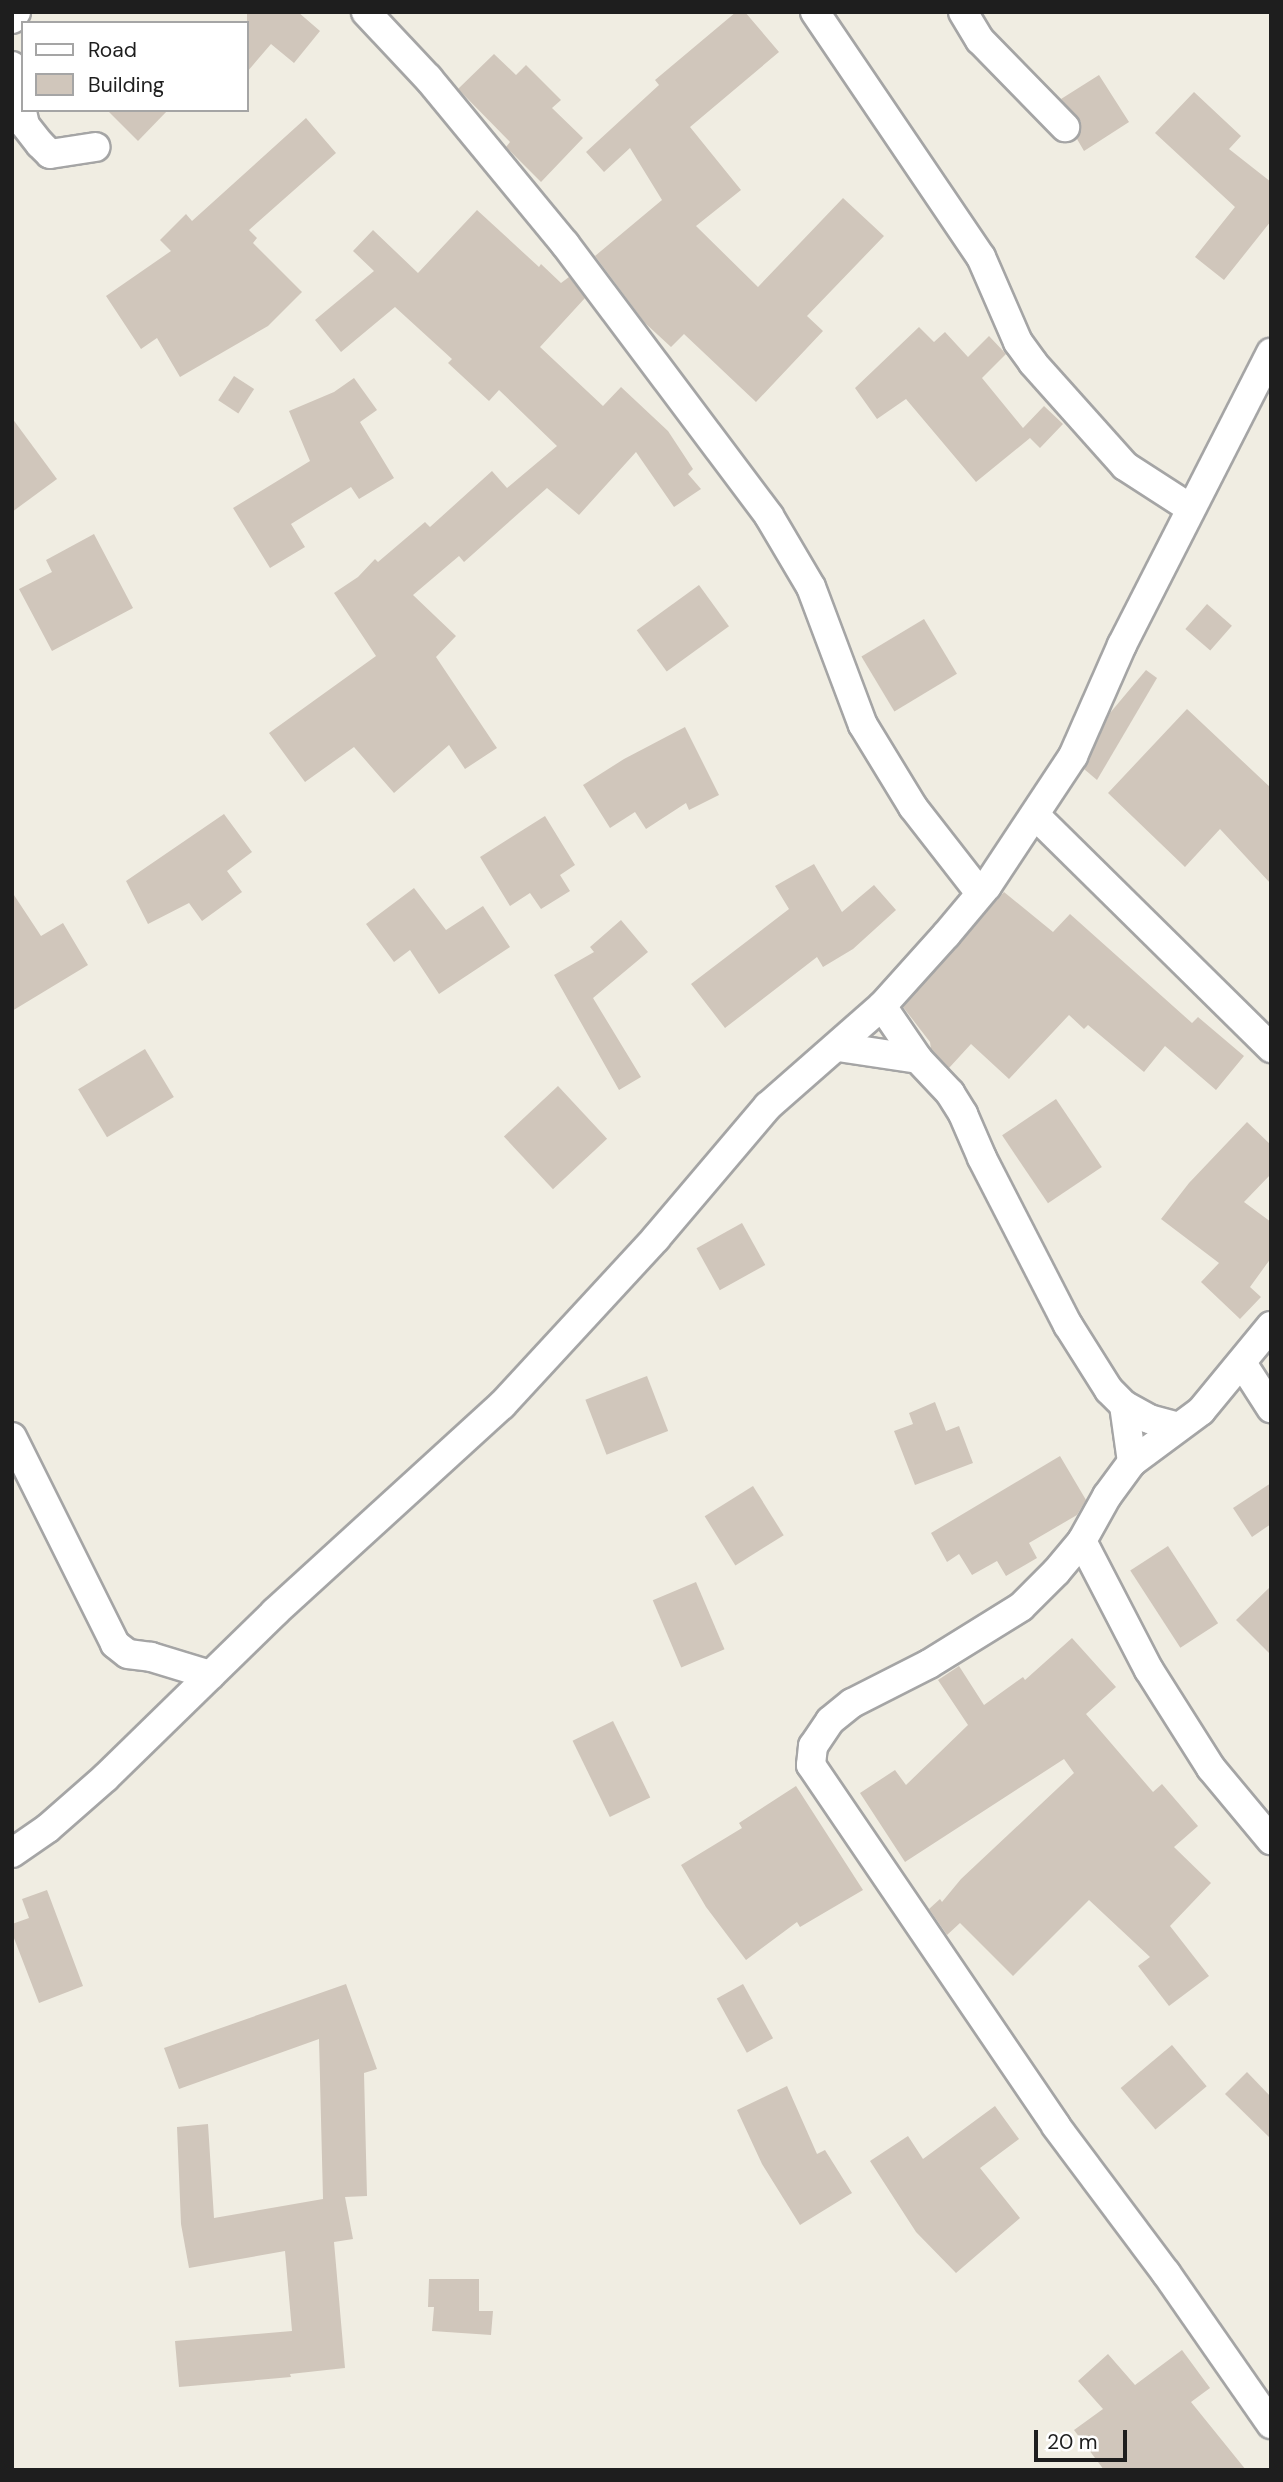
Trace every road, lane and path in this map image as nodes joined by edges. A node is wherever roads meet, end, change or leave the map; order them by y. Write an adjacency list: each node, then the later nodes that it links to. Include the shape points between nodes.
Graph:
1 (16, 12): 5 (street)
2 (366, 12): 14 (street, via 428,78 565,244 769,516 811,587 863,725 913,807)
3 (815, 12): 12 (street, via 981,257 1008,321 1033,363 1125,466)
4 (963, 12): 9 (street, via 980,40)
5 (12, 19)
6 (12, 66): 7 (street)
7 (21, 107)
8 (22, 112): 10 (street, via 25,125 50,154)
9 (1065, 127)
10 (95, 147)
11 (1271, 353): 12 (street)
12 (1191, 508): 13 (street, via 1073,756)
13 (1035, 816): 14 (street); 17 (street)
14 (980, 894): 15 (street)
15 (882, 1006): 16 (street); 18 (street)
16 (838, 1047): 18 (street); 27 (street, via 768,1106 656,1238 502,1405)
17 (1271, 1048)
18 (918, 1059): 21 (street, via 963,1114 1068,1325 1109,1390)
19 (1271, 1326): 20 (street)
20 (1242, 1363): 22 (street); 23 (street, via 1209,1402)
21 (1124, 1405): 23 (street, via 1149,1419); 25 (street)
22 (1271, 1408)
23 (1178, 1427): 25 (street)
24 (12, 1437): 27 (street, via 115,1644 128,1654)
25 (1132, 1462): 26 (street)
26 (1082, 1541): 28 (street, via 1156,1681 1211,1768); 30 (street, via 1021,1607 929,1664 852,1703 830,1721 813,1746 811,1765 1056,2126)
27 (210, 1675): 29 (street, via 106,1777)
28 (1271, 1840)
29 (12, 1853)
30 (1271, 2424)

